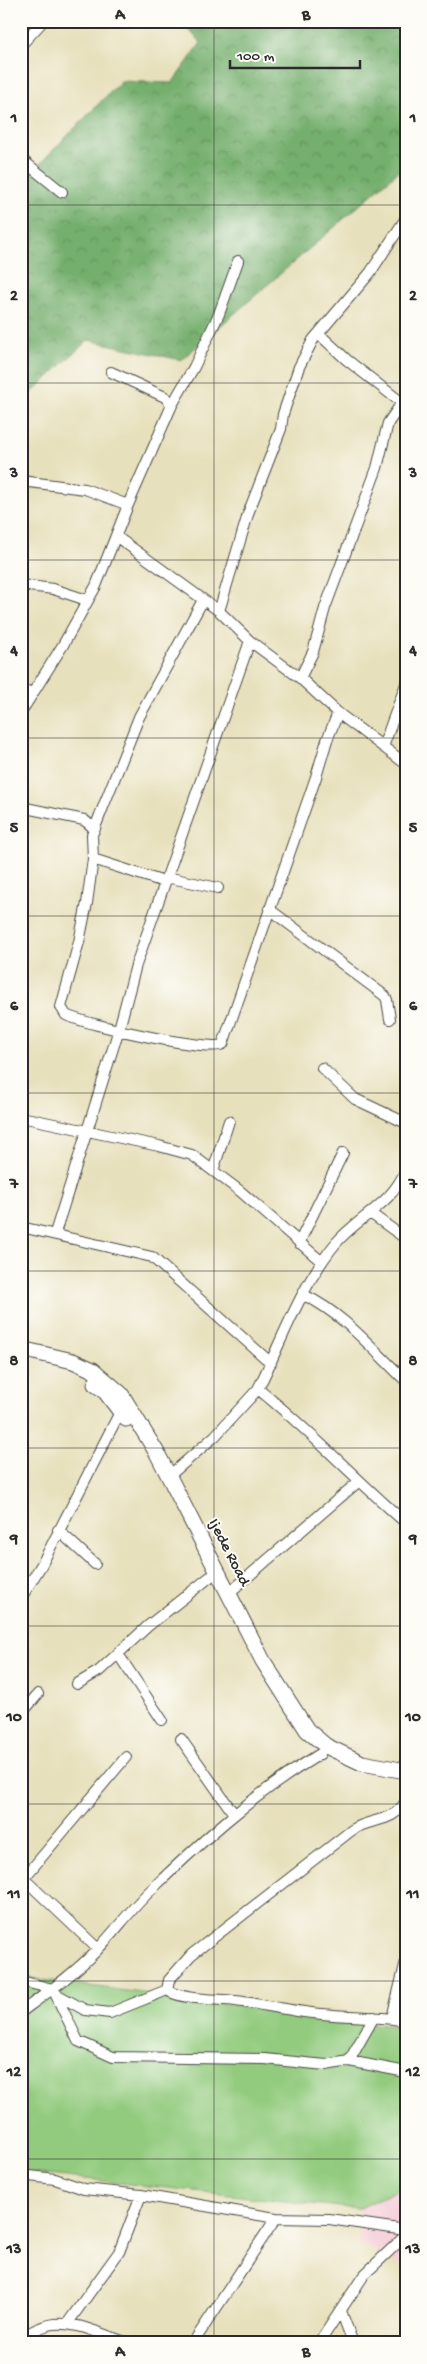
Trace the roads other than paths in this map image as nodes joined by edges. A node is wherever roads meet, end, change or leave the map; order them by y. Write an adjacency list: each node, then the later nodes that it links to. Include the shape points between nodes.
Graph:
1 (43, 21): 2 (street)
2 (21, 45)
3 (21, 159): 4 (street)
4 (62, 192)
5 (406, 218): 7 (street, via 370,273)
6 (238, 261): 10 (street, via 219,314)
7 (319, 334): 9 (street, via 347,360); 17 (street, via 299,367 281,429 249,511)
8 (111, 372): 10 (street, via 165,397)
9 (404, 402): 19 (street, via 388,423 374,477)
10 (172, 405): 12 (street)
11 (21, 481): 12 (street, via 85,489)
12 (128, 505): 13 (street)
13 (116, 537): 15 (street); 16 (street)
14 (21, 585): 15 (street, via 54,589)
15 (87, 600): 22 (street, via 63,646)
16 (203, 600): 17 (street); 28 (street, via 139,717)
17 (219, 611): 18 (street)
18 (250, 641): 19 (street); 30 (street)
19 (300, 678): 24 (street)
20 (406, 684): 25 (street)
21 (21, 689): 22 (street)
22 (32, 693): 23 (street)
23 (21, 712)
24 (338, 713): 25 (street); 32 (street)
25 (384, 747): 26 (street)
26 (406, 764)
27 (21, 807): 28 (street, via 84,820)
28 (95, 829): 29 (street, via 92,835)
29 (93, 859): 30 (street); 34 (street, via 79,942 61,1007 70,1017)
30 (165, 880): 31 (street); 34 (street, via 136,965)
31 (218, 888)
32 (269, 910): 33 (street, via 384,996 388,1000); 34 (street, via 221,1046 166,1040)
33 (390, 1019)
34 (119, 1029): 39 (street)
35 (322, 1068): 38 (street, via 355,1099)
36 (21, 1117): 39 (street)
37 (229, 1121): 42 (street)
38 (406, 1123)
39 (87, 1131): 42 (street, via 178,1150 192,1155); 45 (street)
40 (343, 1153): 47 (street)
41 (406, 1169): 43 (street, via 399,1185)
42 (213, 1171): 47 (street)
43 (370, 1213): 46 (street); 48 (street, via 336,1243)
44 (21, 1227): 45 (street)
45 (55, 1234): 52 (street, via 152,1257)
46 (406, 1239)
47 (299, 1243): 48 (street)
48 (322, 1262): 49 (street)
49 (304, 1295): 52 (street); 53 (street, via 324,1304 346,1322)
50 (21, 1349): 56 (main road, Ijede Road, via 73,1361 110,1382 121,1394)
51 (21, 1358): 55 (main road, Ijede Road, via 69,1370 88,1379 104,1390)
52 (271, 1363): 54 (street)
53 (406, 1381)
54 (258, 1388): 56 (street, via 215,1436); 57 (street, via 310,1432)
55 (121, 1410): 59 (street); 61 (main road, Ijede Road, via 150,1459)
56 (169, 1476): 62 (main road, Ijede Road)
57 (358, 1482): 58 (street); 62 (street)
58 (406, 1523)
59 (58, 1530): 60 (street); 63 (street)
60 (95, 1564)
61 (210, 1577): 64 (street); 70 (main road, Ijede Road, via 266,1684 300,1737)
62 (229, 1594): 72 (main road, Ijede Road, via 263,1661 307,1730 326,1746 362,1763)
63 (21, 1598)
64 (118, 1654): 65 (street); 68 (street)
65 (78, 1684)
66 (38, 1694): 67 (street)
67 (21, 1714)
68 (162, 1720)
69 (181, 1738): 75 (street)
70 (320, 1754): 73 (main road, Ijede Road, via 358,1772); 75 (street, via 278,1780)
71 (126, 1757): 76 (street)
72 (406, 1771)
73 (406, 1781)
74 (406, 1801): 80 (street, via 395,1816 352,1830 191,1955 168,1980)
75 (234, 1814): 77 (street, via 150,1891)
76 (22, 1877): 77 (street)
77 (98, 1949): 81 (street)
78 (406, 1961): 84 (street)
79 (21, 1981): 81 (street)
80 (167, 1990): 81 (street, via 110,2013 85,2010); 83 (street, via 189,1997 278,2006 320,2014)
81 (55, 1992): 82 (street); 86 (street, via 78,2041 113,2057 265,2059 326,2065)
82 (21, 2012)
83 (374, 2017): 84 (street); 86 (street)
84 (392, 2018): 85 (street)
85 (406, 2021)
86 (349, 2061): 87 (street)
87 (406, 2072)
88 (21, 2175): 89 (street, via 55,2179 84,2190)
89 (141, 2195): 90 (street); 94 (street, via 119,2252)
90 (276, 2218): 91 (street, via 329,2219); 97 (street)
91 (406, 2230)
92 (406, 2234): 93 (street, via 364,2275)
93 (341, 2310): 98 (street); 99 (street)
94 (67, 2324): 95 (street, via 43,2326); 96 (street)
95 (21, 2337)
96 (129, 2343)
97 (193, 2343)
98 (319, 2343)
99 (353, 2343)

